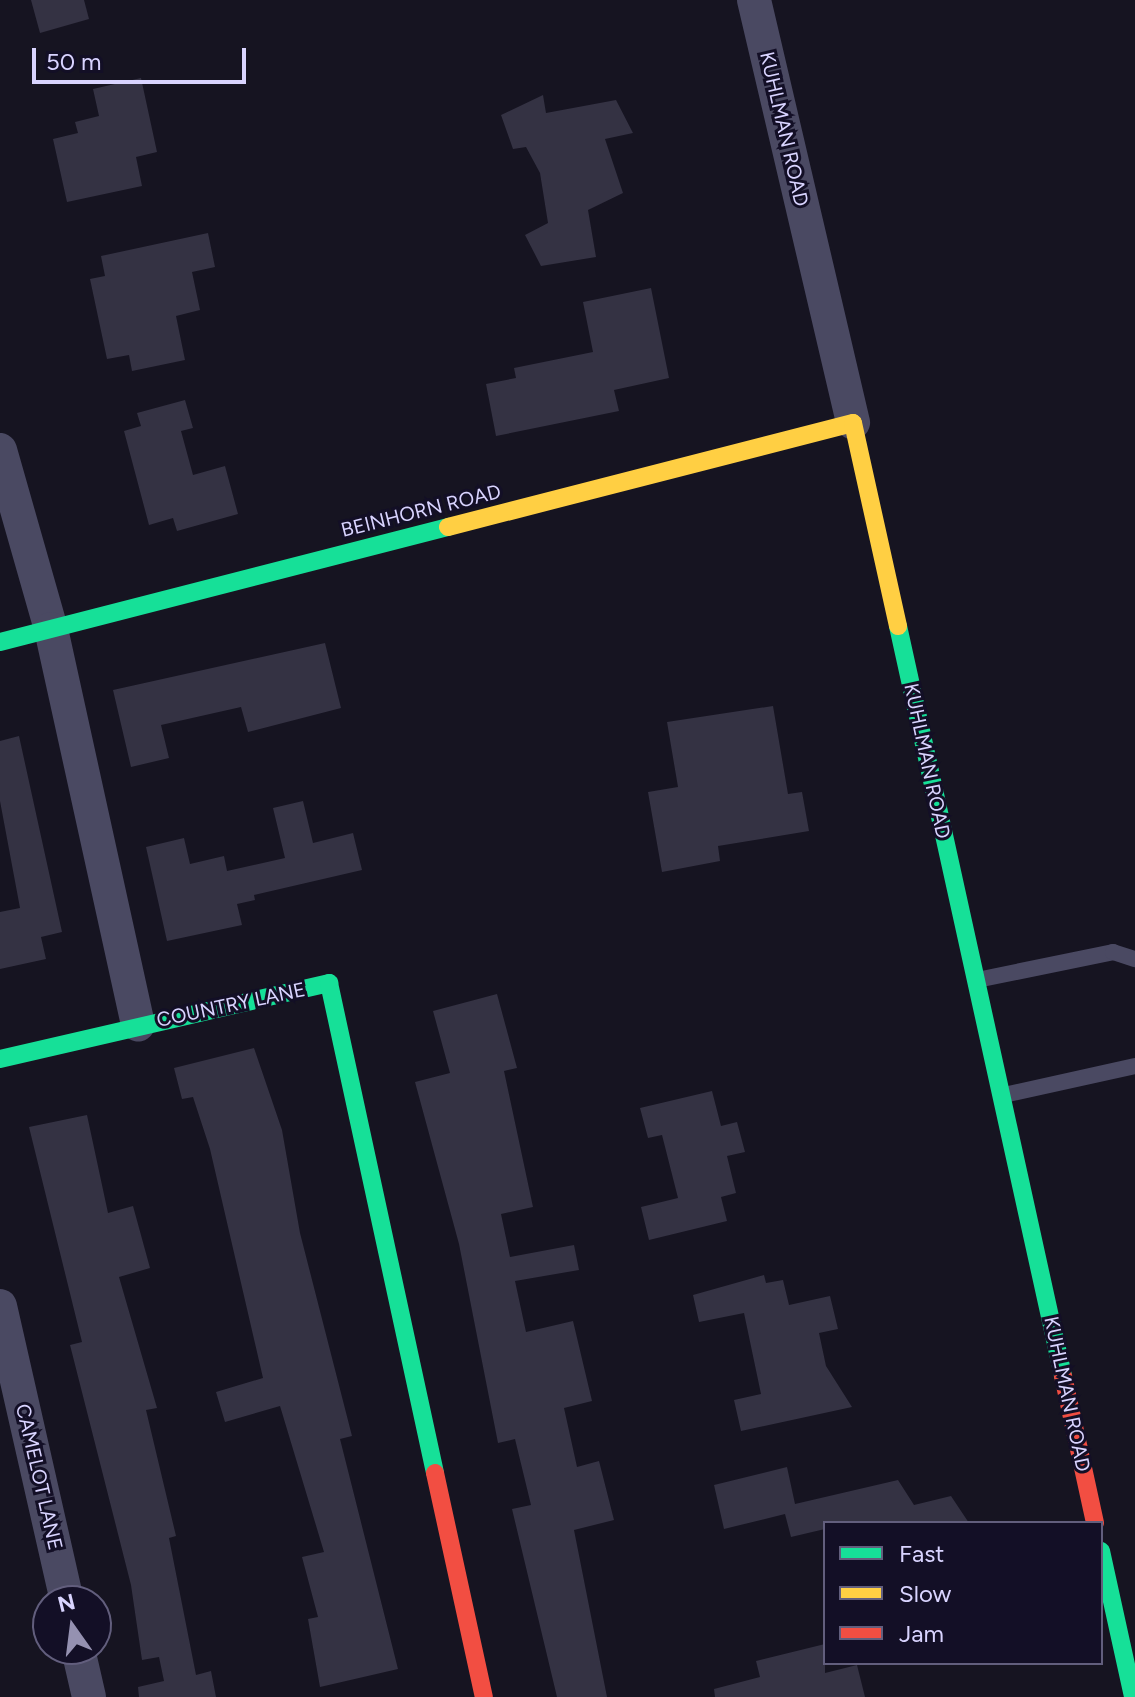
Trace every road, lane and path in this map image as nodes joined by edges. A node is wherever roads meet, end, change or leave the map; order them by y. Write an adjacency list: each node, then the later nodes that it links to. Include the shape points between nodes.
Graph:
1 (754, 0): 2 (street, KUHLMAN ROAD)
2 (853, 423): 4 (street, BEINHORN ROAD); 7 (street, KUHLMAN ROAD)
3 (0, 450): 4 (street, COUNTRY LANE)
4 (51, 629): 5 (street, BEINHORN ROAD); 8 (street, COUNTRY LANE)
5 (0, 642)
6 (1135, 959): 7 (lane, via 1113,952)
7 (975, 980): 11 (street, KUHLMAN ROAD)
8 (138, 1025): 9 (street); 18 (street, COUNTRY LANE, via 329,983)
9 (0, 1059)
10 (1135, 1066): 11 (lane)
11 (1001, 1095): 13 (street, KUHLMAN ROAD)
12 (0, 1306): 15 (street, CAMELOT LANE)
13 (1095, 1521)
14 (1103, 1560): 19 (street)
15 (63, 1585)
16 (82, 1665): 17 (street)
17 (89, 1697)
18 (484, 1697)
19 (1133, 1697)

